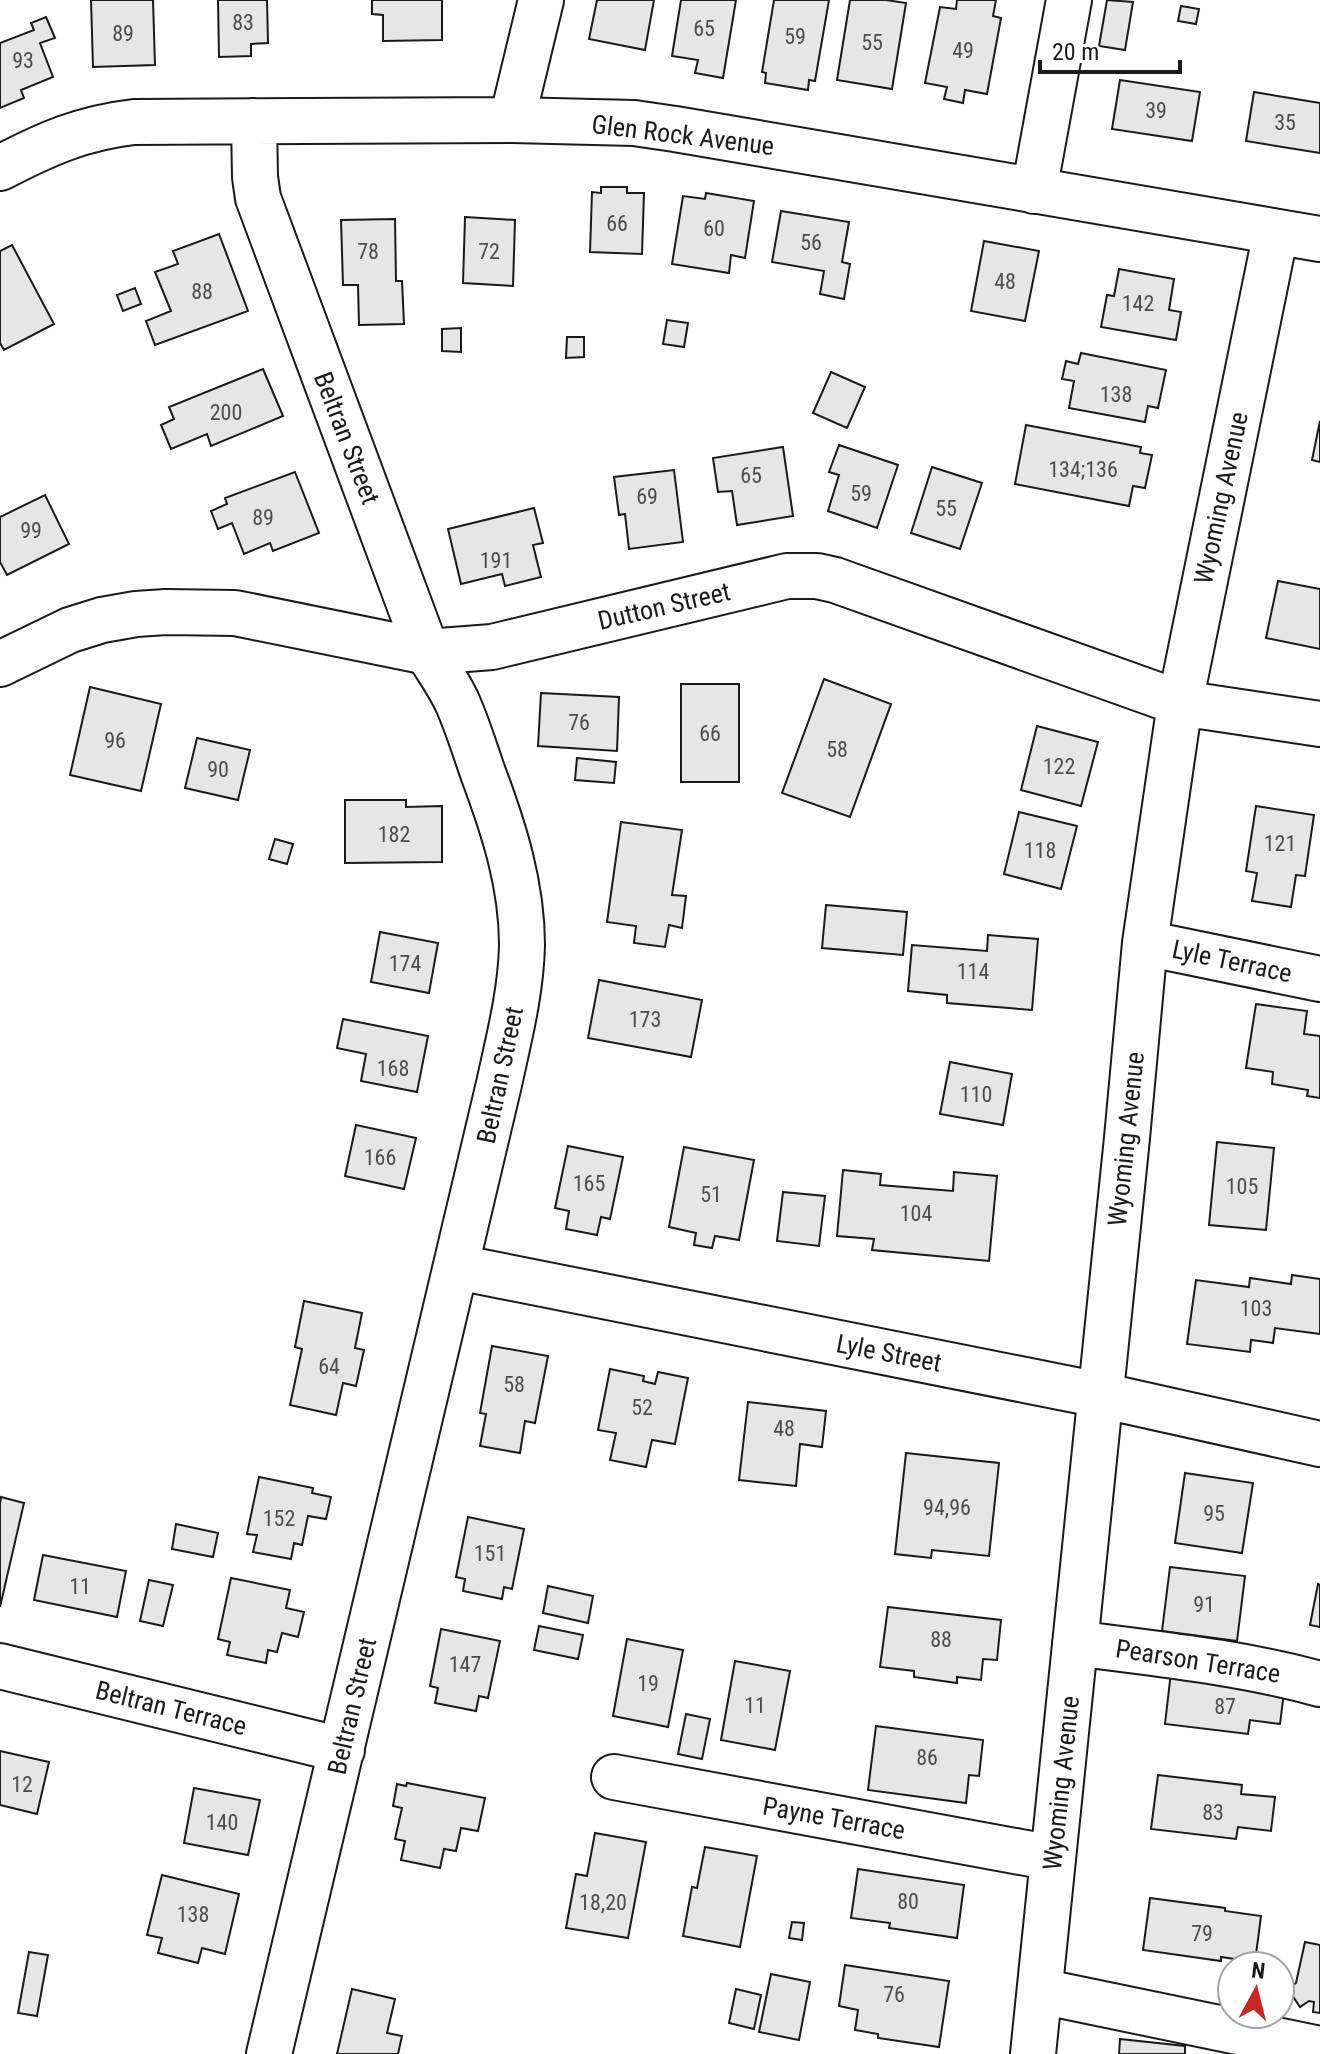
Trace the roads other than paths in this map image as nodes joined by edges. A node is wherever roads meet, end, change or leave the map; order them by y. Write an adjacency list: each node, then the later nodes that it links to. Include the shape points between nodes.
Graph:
1 (541, 0): 3 (street)
2 (1069, 0): 6 (street)
3 (512, 120): 4 (street, Glen Rock Avenue); 6 (street, Glen Rock Avenue, via 634,123)
4 (254, 121): 5 (street, Glen Rock Avenue, via 112,125 43,146); 9 (street, Beltran Street, via 258,198)
5 (0, 168)
6 (1034, 191): 7 (street, Glen Rock Avenue)
7 (1276, 232): 8 (street, Glen Rock Avenue); 11 (street, Wyoming Avenue)
8 (1320, 239)
9 (427, 652): 10 (street, Dutton Street, via 235,613 166,612 70,630); 11 (street, Dutton Street, via 492,647 787,576 817,576); 15 (street, Beltran Street, via 458,705 495,806 521,913 515,1009)
10 (0, 664)
11 (1180, 703): 12 (street, Dutton Street); 13 (street, Wyoming Avenue)
12 (1320, 724)
13 (1145, 943): 14 (street, Lyle Terrace); 16 (street, Wyoming Avenue)
14 (1320, 979)
15 (457, 1267): 16 (street, Lyle Street); 21 (street, Beltran Street)
16 (1100, 1395): 17 (street, Lyle Street); 18 (street, Wyoming Avenue)
17 (1320, 1444)
18 (1075, 1643): 20 (street, Pearson Terrace, via 1240,1665); 23 (street, Wyoming Avenue)
19 (0, 1666): 21 (street, Beltran Terrace)
20 (1320, 1684)
21 (342, 1750): 26 (street, Beltran Street)
22 (614, 1777): 23 (street, Payne Terrace)
23 (1053, 1858): 24 (street, Wyoming Avenue)
24 (1040, 1991): 25 (street); 27 (street, Wyoming Avenue)
25 (1320, 2049)
26 (269, 2054)
27 (1033, 2054)

